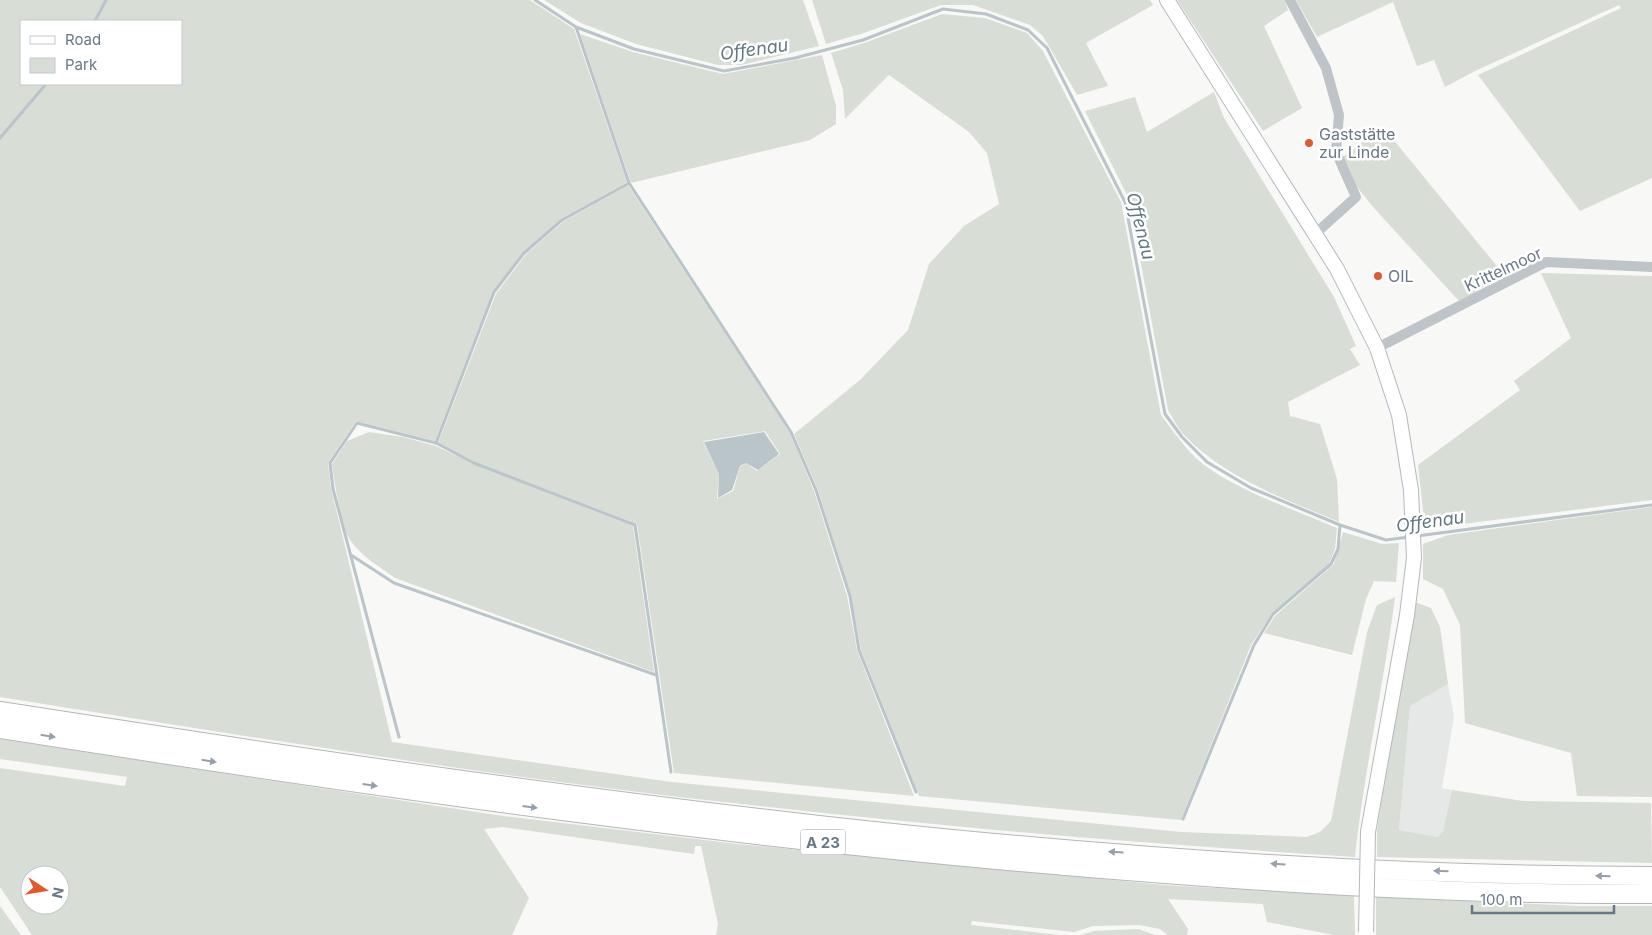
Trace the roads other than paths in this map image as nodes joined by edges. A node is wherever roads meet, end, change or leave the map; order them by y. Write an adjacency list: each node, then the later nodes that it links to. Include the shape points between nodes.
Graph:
1 (1167, 0): 3 (main road)
2 (1290, 0): 3 (street, via 1326,68 1338,115 1336,152 1356,196)
3 (1316, 233): 5 (main road)
4 (1652, 267): 5 (street, Krittelmoor, via 1546,262)
5 (1377, 348): 10 (main road, bridge, via 1399,415 1414,527 1414,558 1407,615 1368,832)
6 (0, 712): 8 (highway, A 23, one-way to 6, via 1311,867 1024,846 743,816 240,749)
7 (0, 729): 9 (highway, A 23, one-way to 9, via 504,804 743,834 1026,864 1318,885)
8 (1652, 876)
9 (1652, 894)
10 (1366, 934)

